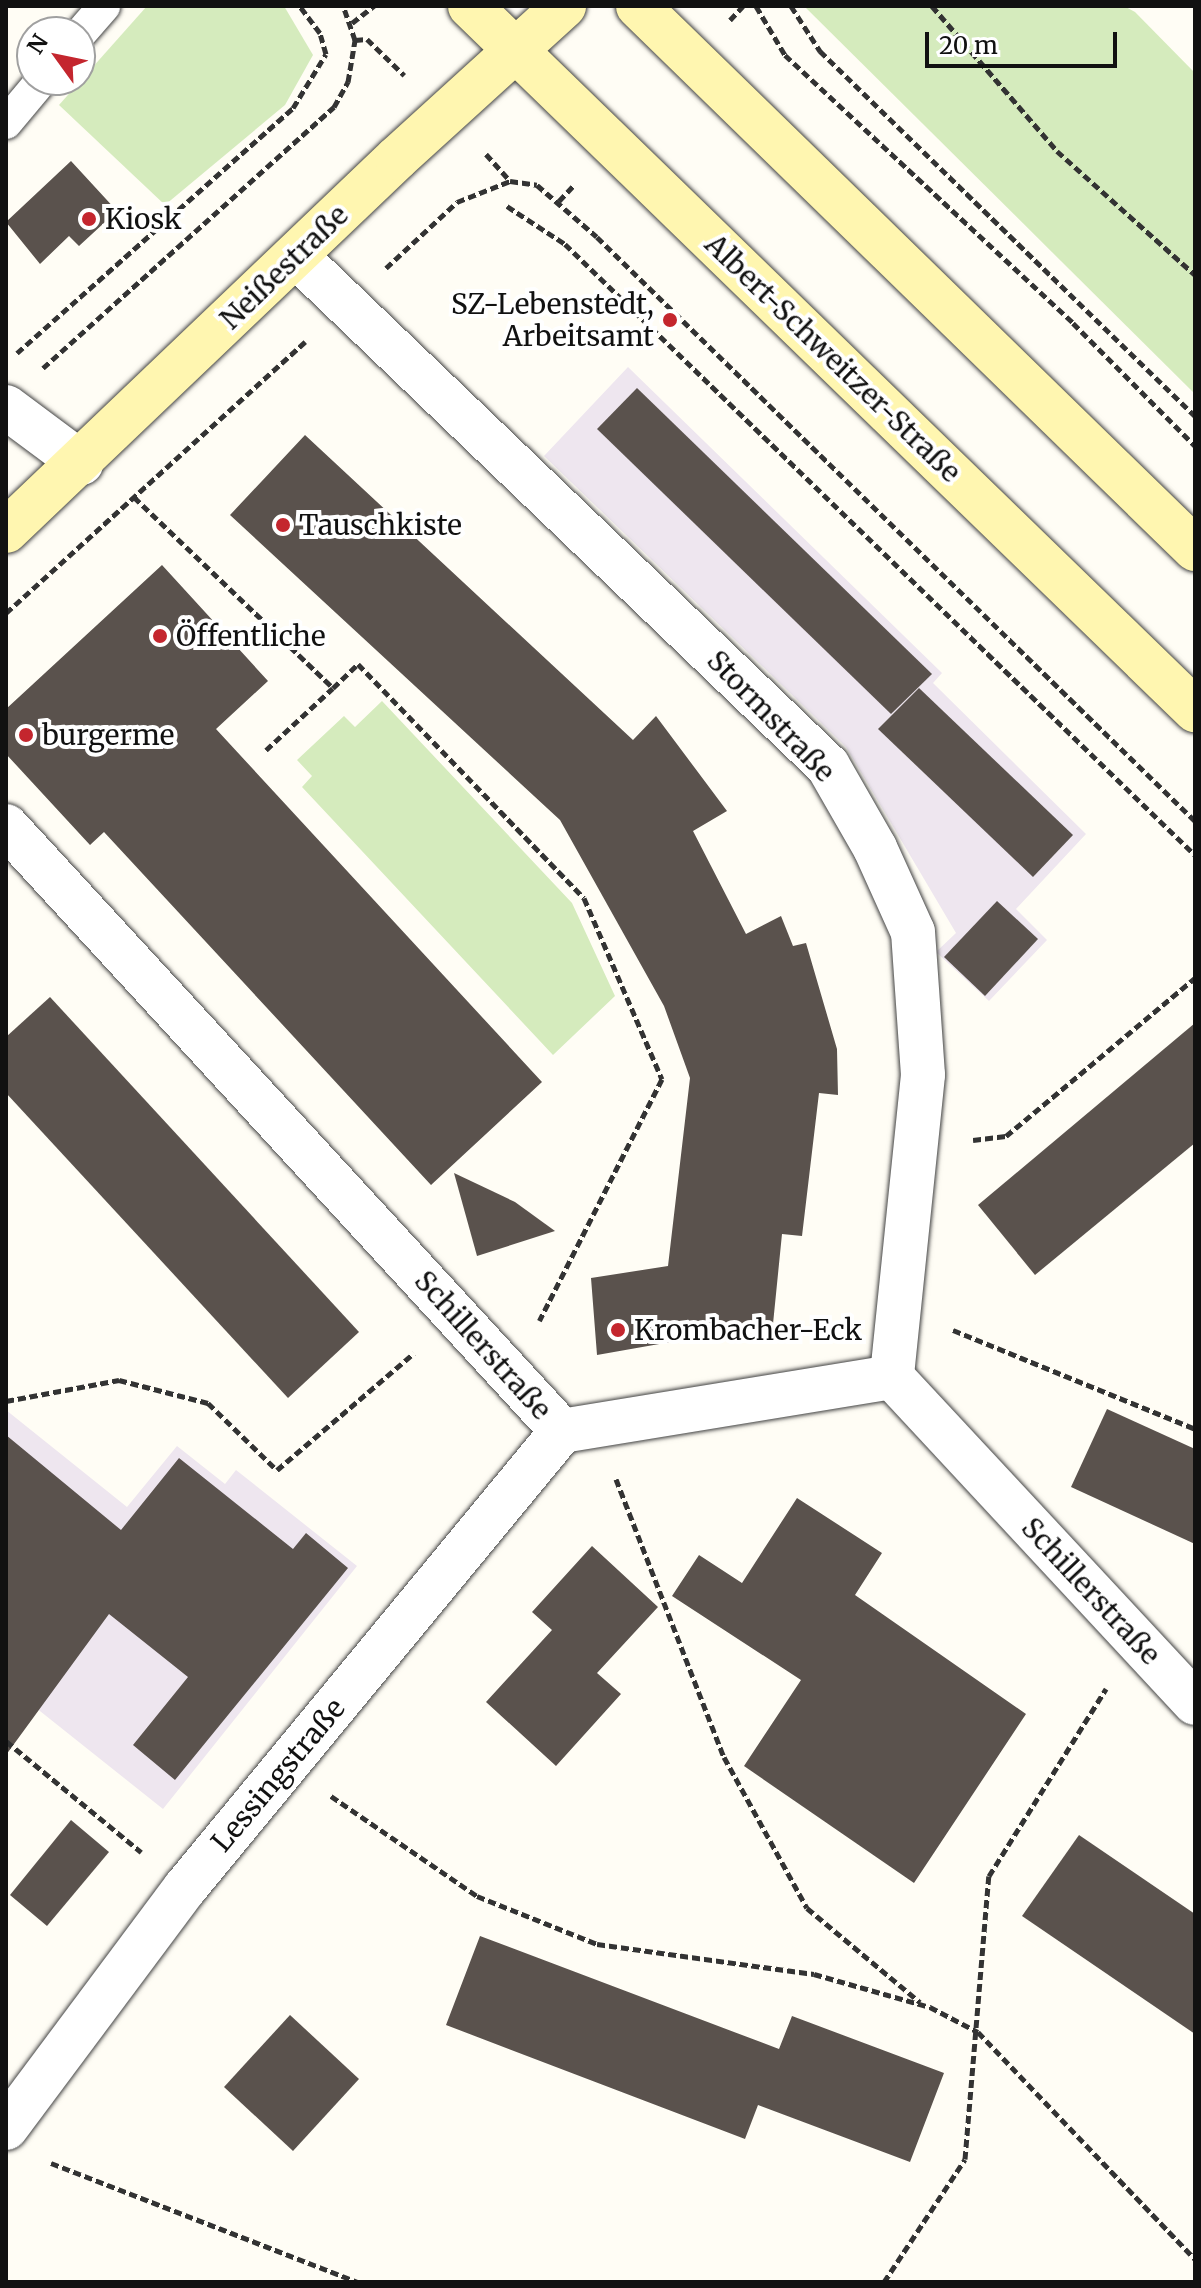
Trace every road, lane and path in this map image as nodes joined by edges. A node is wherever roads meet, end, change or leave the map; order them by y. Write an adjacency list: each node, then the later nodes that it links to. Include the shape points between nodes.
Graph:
1 (300, 6): 18 (path, via 320,33 326,54 293,108)
2 (343, 6): 10 (path)
3 (374, 6): 10 (path)
4 (470, 6): 11 (street, Albert-Schweitzer-Straße)
5 (564, 6): 11 (street, Neißestraße)
6 (638, 6): 26 (street)
7 (756, 6): 22 (path, via 785,55 1073,323)
8 (791, 6): 21 (path, via 820,51)
9 (932, 6): 16 (path, via 1057,151)
10 (352, 23): 19 (path, via 355,40 348,82 334,107)
11 (515, 50): 15 (street, Neißestraße); 29 (street, Albert-Schweitzer-Straße)
12 (29, 96): 13 (lane)
13 (6, 123)
14 (507, 206): 33 (path, via 565,244)
15 (296, 256): 17 (street, Stormstraße); 23 (street, Neißestraße)
16 (1195, 275)
17 (346, 304): 24 (path); 31 (path, via 457,202 510,181 537,185 597,237); 35 (street, Stormstraße, via 828,766 875,848 913,932 923,1075)
18 (6, 365)
19 (39, 372)
20 (6, 407): 23 (street)
21 (1195, 416)
22 (1195, 446)
23 (81, 463): 25 (street, Neißestraße)
24 (134, 497): 27 (path); 28 (path)
25 (6, 531)
26 (1195, 549)
27 (6, 613)
28 (333, 688): 30 (path); 38 (path, via 358,664 584,898 662,1079)
29 (1195, 710)
30 (266, 750)
31 (1195, 821)
32 (6, 826): 37 (street, Schillerstraße)
33 (1195, 855)
34 (1195, 978): 35 (path, via 1006,1136)
35 (916, 1146): 36 (street, Stormstraße)
36 (900, 1308): 39 (street, Stormstraße); 42 (path)
37 (457, 1316): 38 (street, Schillerstraße); 40 (path, via 277,1470 208,1403 119,1380)
38 (511, 1375): 41 (street, Schillerstraße)
39 (892, 1377): 41 (street); 43 (street, Schillerstraße)
40 (6, 1401)
41 (579, 1428): 46 (street, Lessingstraße); 48 (path, via 724,1757 807,1908)
42 (1195, 1429)
43 (1136, 1640): 44 (street, Schillerstraße); 49 (path, via 989,1876)
44 (1195, 1703)
45 (6, 1741): 47 (path)
46 (287, 1766): 47 (street, Lessingstraße); 48 (path, via 477,1896 597,1944 814,1974)
47 (185, 1888): 50 (street, Lessingstraße)
48 (930, 2007): 49 (path)
49 (978, 2032): 51 (path); 53 (path, via 965,2159)
50 (21, 2142): 52 (path)
51 (1195, 2259)
52 (358, 2282)
53 (884, 2282)

